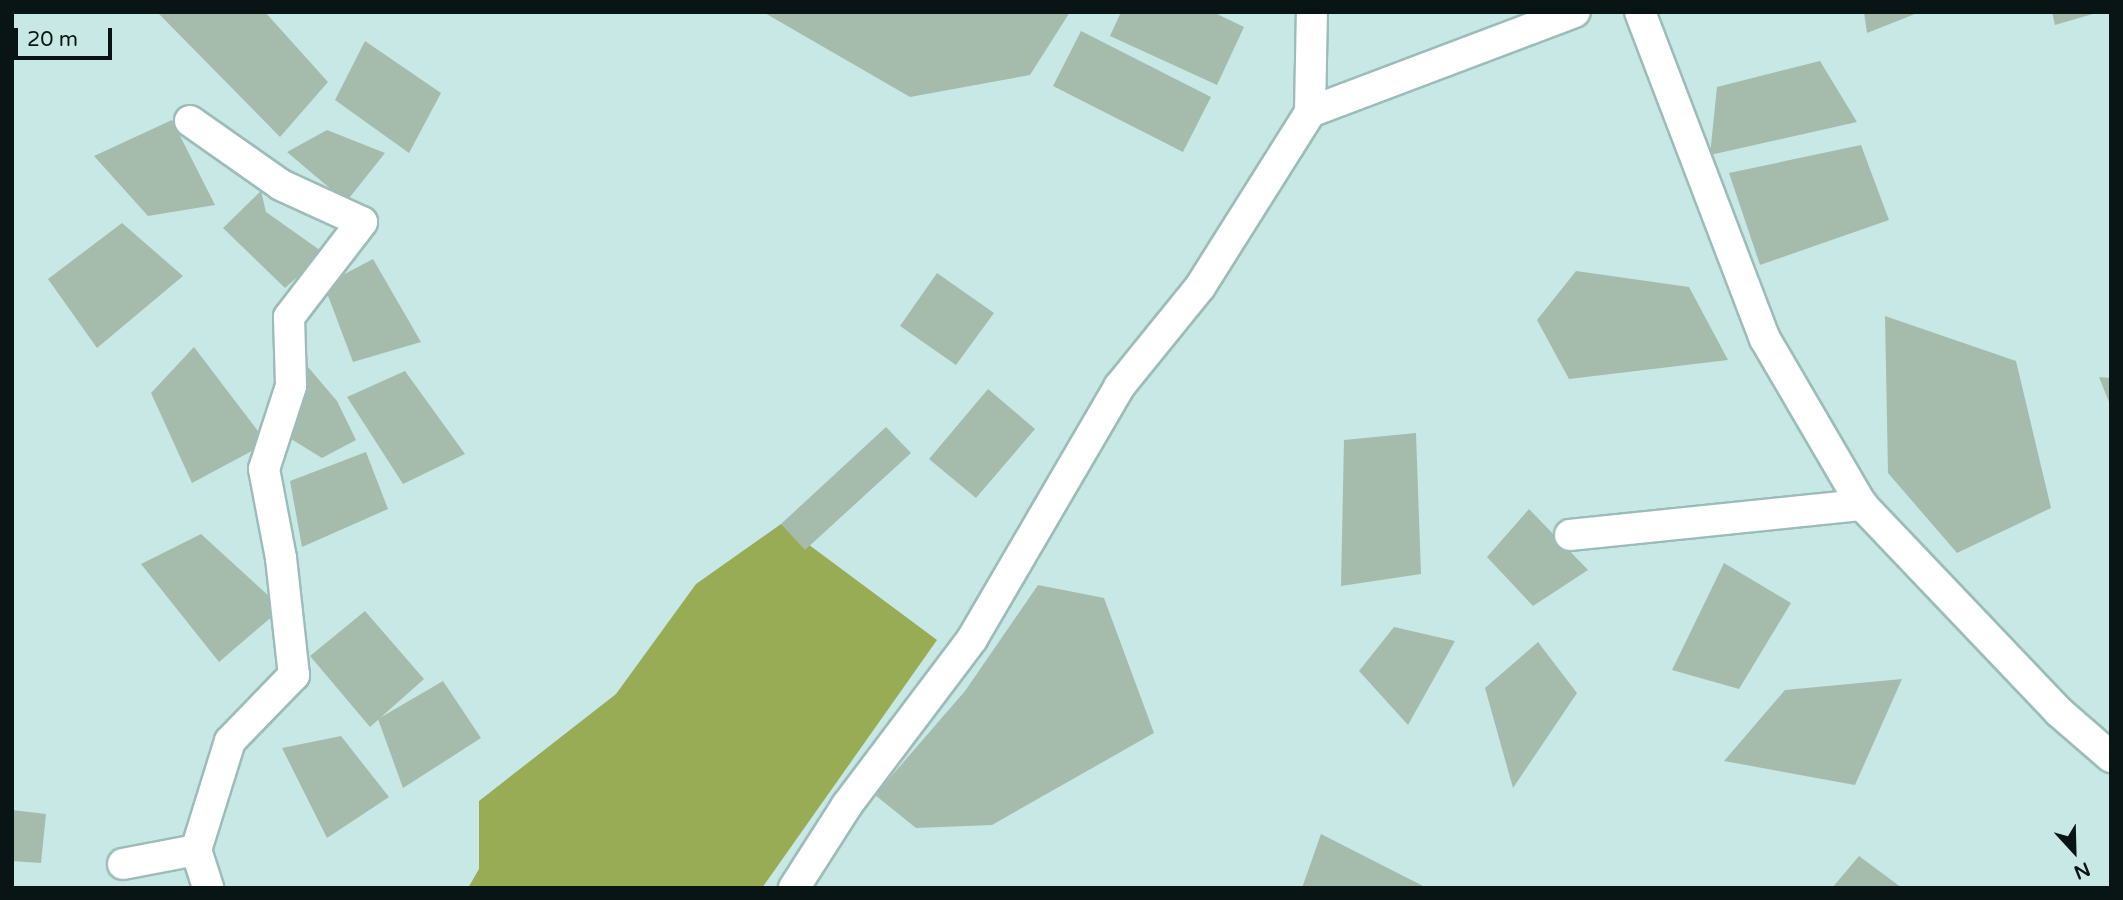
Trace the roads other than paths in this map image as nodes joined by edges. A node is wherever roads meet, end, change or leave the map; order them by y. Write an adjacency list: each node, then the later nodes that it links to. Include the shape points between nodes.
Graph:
1 (1312, 12): 4 (street)
2 (1575, 12): 4 (street)
3 (1640, 12): 6 (street, via 1765,339)
4 (1310, 112): 12 (street, via 1200,287 1119,387 972,639 847,805)
5 (190, 121): 9 (street, via 281,185 362,222 289,317 291,386 264,469 281,558 294,674 230,741)
6 (1861, 505): 7 (street); 8 (street, via 2059,712)
7 (1570, 536)
8 (2111, 757)
9 (196, 850): 10 (street); 11 (street)
10 (123, 864)
11 (208, 888)
12 (794, 888)

